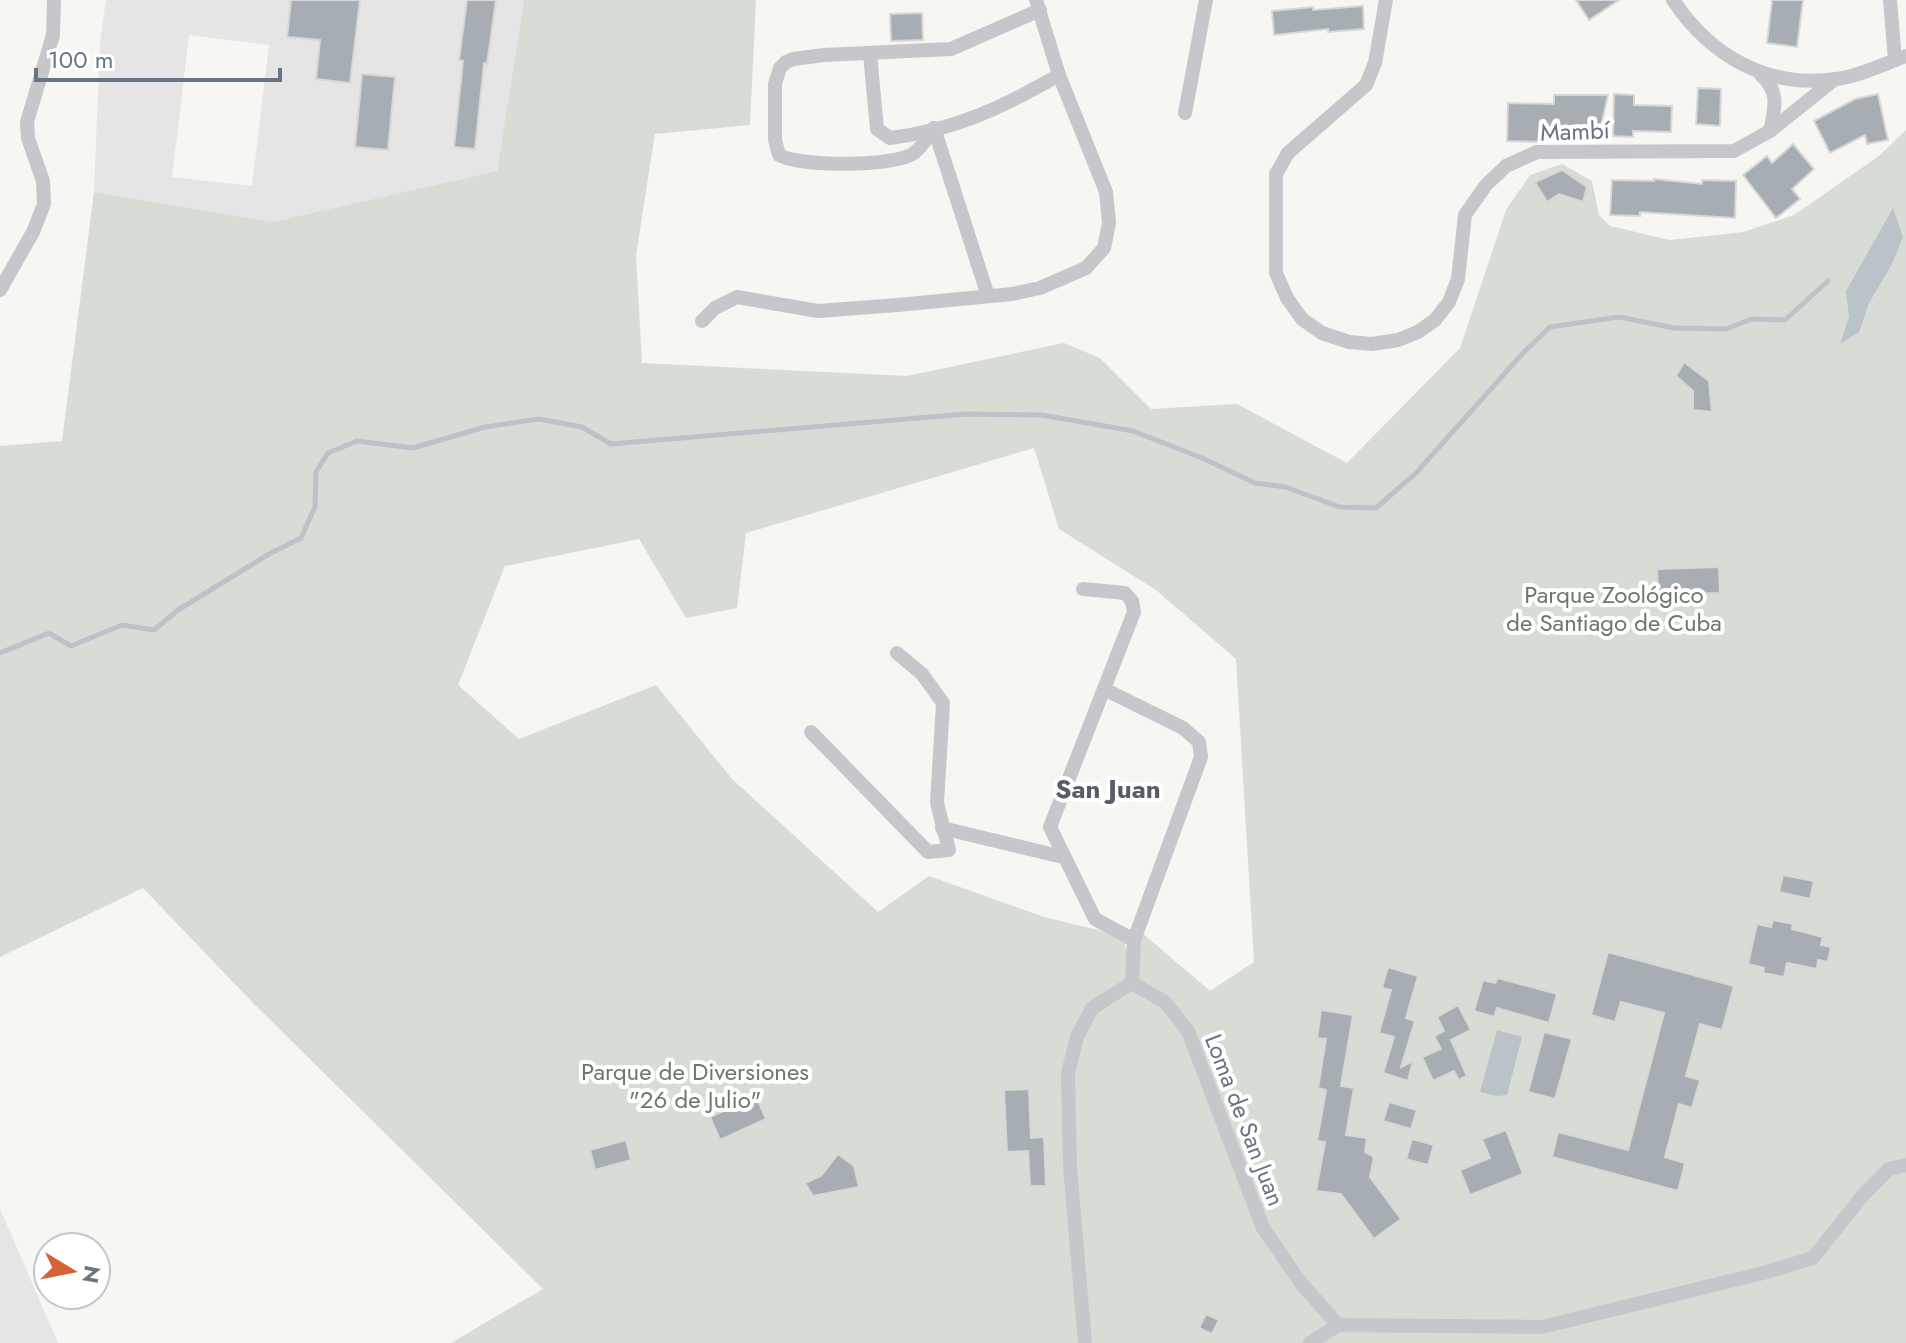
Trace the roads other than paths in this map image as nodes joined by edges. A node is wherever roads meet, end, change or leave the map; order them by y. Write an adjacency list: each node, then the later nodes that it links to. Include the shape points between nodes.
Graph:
1 (54, 0): 15 (street, via 53,35 27,122 44,204)
2 (1206, 0): 12 (street)
3 (1386, 0): 14 (street, Mambí, via 1366,85 1288,153 1276,174 1276,273 1302,319 1322,333 1372,344 1398,340 1435,320 1458,279 1465,215 1506,166 1537,152 1734,151)
4 (1673, 0): 9 (street, via 1710,45)
5 (1890, 0): 8 (street)
6 (1038, 5): 7 (street, via 951,49); 10 (street)
7 (870, 54): 13 (street, via 877,129 890,138); 13 (street, via 793,59 780,68 775,84 779,155 824,163 894,159 914,153)
8 (1901, 58): 11 (street)
9 (1758, 72): 11 (street); 14 (street, via 1773,85)
10 (1059, 75): 13 (street, via 1003,107); 16 (street, via 1106,192 1109,223 1104,248 1086,268 1061,280)
11 (1835, 79): 14 (street, Mambí)
12 (1185, 113)
13 (934, 128): 16 (street)
14 (1770, 131)
15 (0, 290)
16 (988, 296): 17 (street, via 818,311 737,297)
17 (702, 321)
18 (1083, 589): 20 (street, via 1125,593 1132,601 1134,612)
19 (897, 653): 22 (street, via 922,674 943,703 937,803)
20 (1104, 689): 23 (street, via 1050,827); 24 (street, via 1183,728 1199,742 1201,757)
21 (811, 732): 22 (street, via 928,852 949,850)
22 (942, 828): 23 (street)
23 (1063, 857): 24 (street, via 1095,919)
24 (1134, 940): 25 (street)
25 (1132, 983): 27 (street, Loma de San Juan, via 1165,1002 1188,1031 1263,1228); 28 (street, via 1092,1008 1077,1037 1068,1073)
26 (1906, 1165): 27 (street, via 1889,1169 1863,1195 1813,1258 1763,1273 1542,1327)
27 (1338, 1325): 29 (street)
28 (1085, 1343)
29 (1310, 1343)

